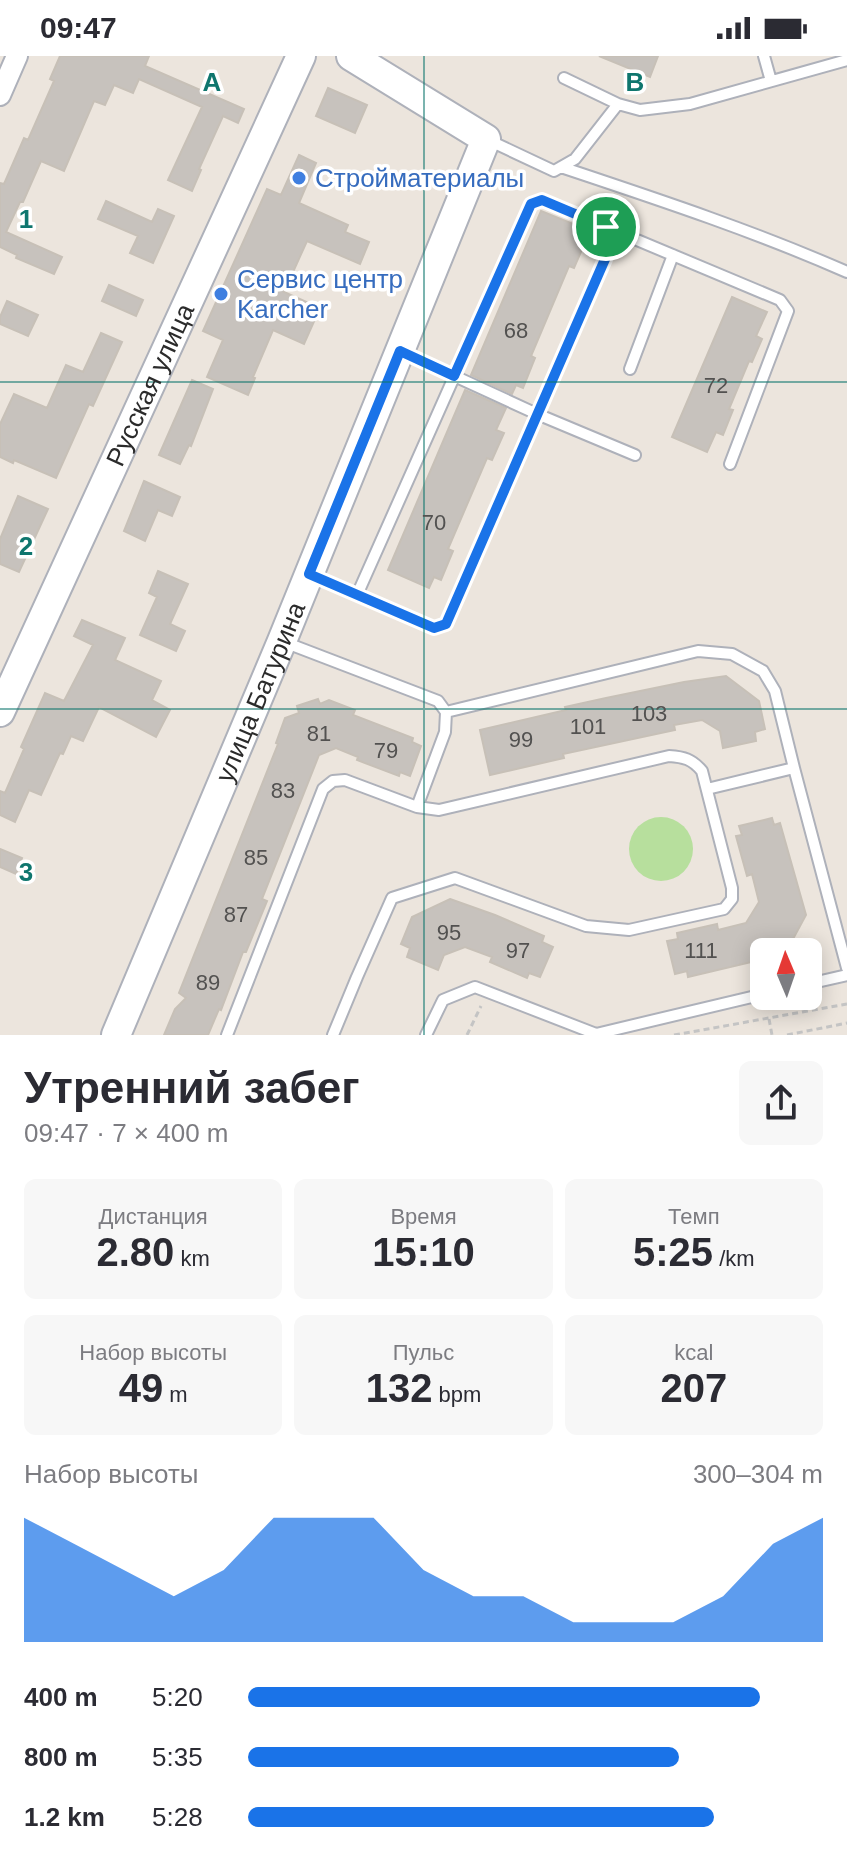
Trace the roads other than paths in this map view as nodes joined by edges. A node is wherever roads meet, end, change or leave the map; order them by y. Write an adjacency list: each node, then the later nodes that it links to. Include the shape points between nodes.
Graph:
1 (17, 56): 8 (street)
2 (301, 56): 24 (street, Русская улица)
3 (351, 56): 10 (street)
4 (764, 56): 7 (lane)
5 (847, 60): 7 (lane)
6 (564, 78): 9 (lane)
7 (771, 81): 9 (lane, via 690,104 640,110)
8 (0, 95)
9 (618, 104): 11 (lane, via 575,159)
10 (486, 139): 11 (lane, via 554,171); 15 (street, улица Батурина)
11 (561, 167): 14 (lane, via 698,212)
12 (606, 227): 13 (lane); 17 (lane, via 542,200 531,204); 18 (lane, via 609,250)
13 (673, 255): 16 (lane); 20 (lane, via 780,300 788,311)
14 (847, 272)
15 (400, 351): 17 (lane); 21 (street, улица Батурина)
16 (630, 369)
17 (454, 376): 18 (lane); 22 (lane)
18 (537, 414): 19 (lane); 22 (lane, via 446,624 434,628)
19 (635, 455)
20 (730, 464)
21 (309, 574): 22 (lane); 23 (street, улица Батурина)
22 (357, 595)
23 (282, 641): 25 (lane, via 438,701); 34 (street, улица Батурина)
24 (0, 712)
25 (446, 712): 26 (lane, via 698,651 732,654 763,671 775,691); 28 (lane, via 445,732)
26 (794, 768): 27 (lane); 29 (lane)
27 (707, 789): 28 (lane, via 694,762 669,756 439,810); 36 (lane, via 732,888 724,909 629,930 586,926 455,878 392,898)
28 (417, 807): 35 (lane, via 345,780 323,789)
29 (847, 968)
30 (847, 975): 31 (lane)
31 (822, 981)
32 (750, 997): 33 (lane, via 596,1034)
33 (581, 1032): 37 (lane, via 475,987 443,1000)
34 (116, 1035)
35 (227, 1035)
36 (333, 1035)
37 (426, 1035)

